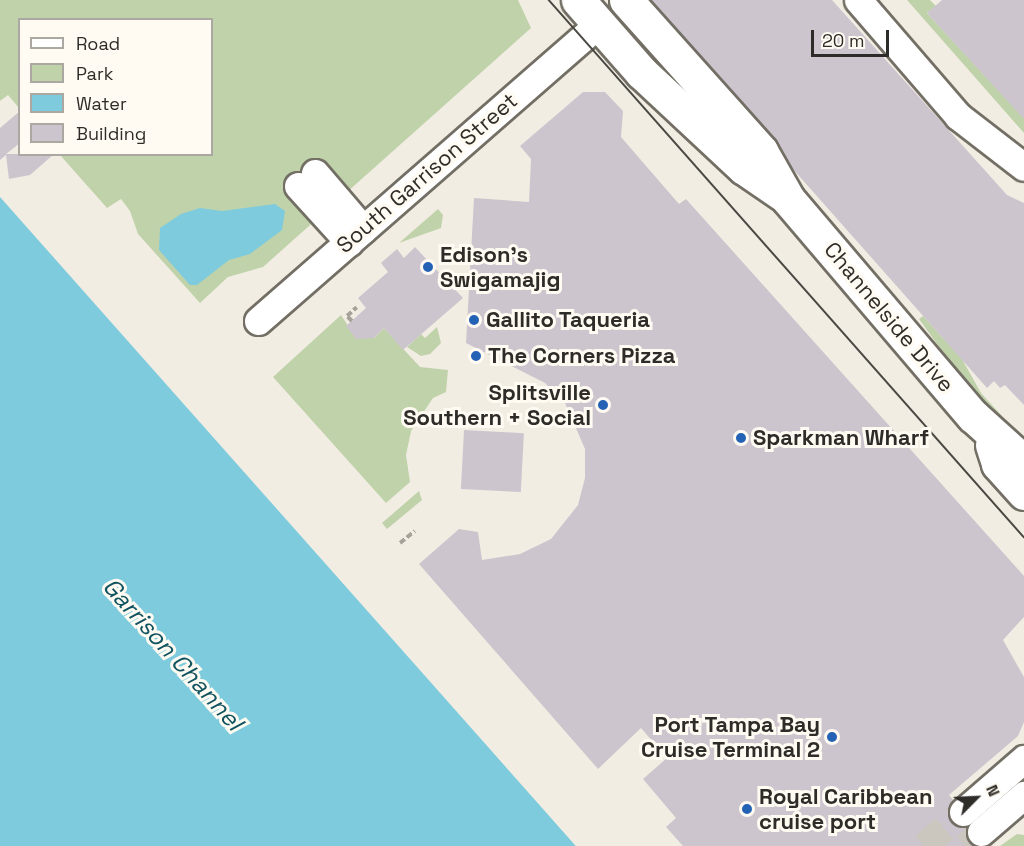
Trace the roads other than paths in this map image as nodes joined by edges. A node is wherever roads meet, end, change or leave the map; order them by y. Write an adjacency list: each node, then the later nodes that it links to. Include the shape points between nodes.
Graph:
1 (627, 0): 4 (main road, Channelside Drive)
2 (858, 0): 5 (street, via 958,116)
3 (587, 13): 4 (main road, via 644,41 690,89); 7 (main road, Channelside Drive, via 744,168); 8 (street, South Garrison Street)
4 (734, 120): 7 (main road, Channelside Drive, via 761,151)
5 (1024, 167)
6 (306, 179): 8 (street)
7 (788, 199): 10 (main road, Channelside Drive)
8 (356, 235): 9 (street, South Garrison Street)
9 (258, 321)
10 (990, 434): 11 (main road, Channelside Drive); 12 (main road, Channelside Drive, via 998,464)
11 (1024, 462)
12 (1024, 493)
13 (1024, 759): 17 (street)
14 (1024, 778): 17 (street)
15 (1024, 795): 17 (street)
16 (1024, 814): 17 (street)
17 (977, 827)

